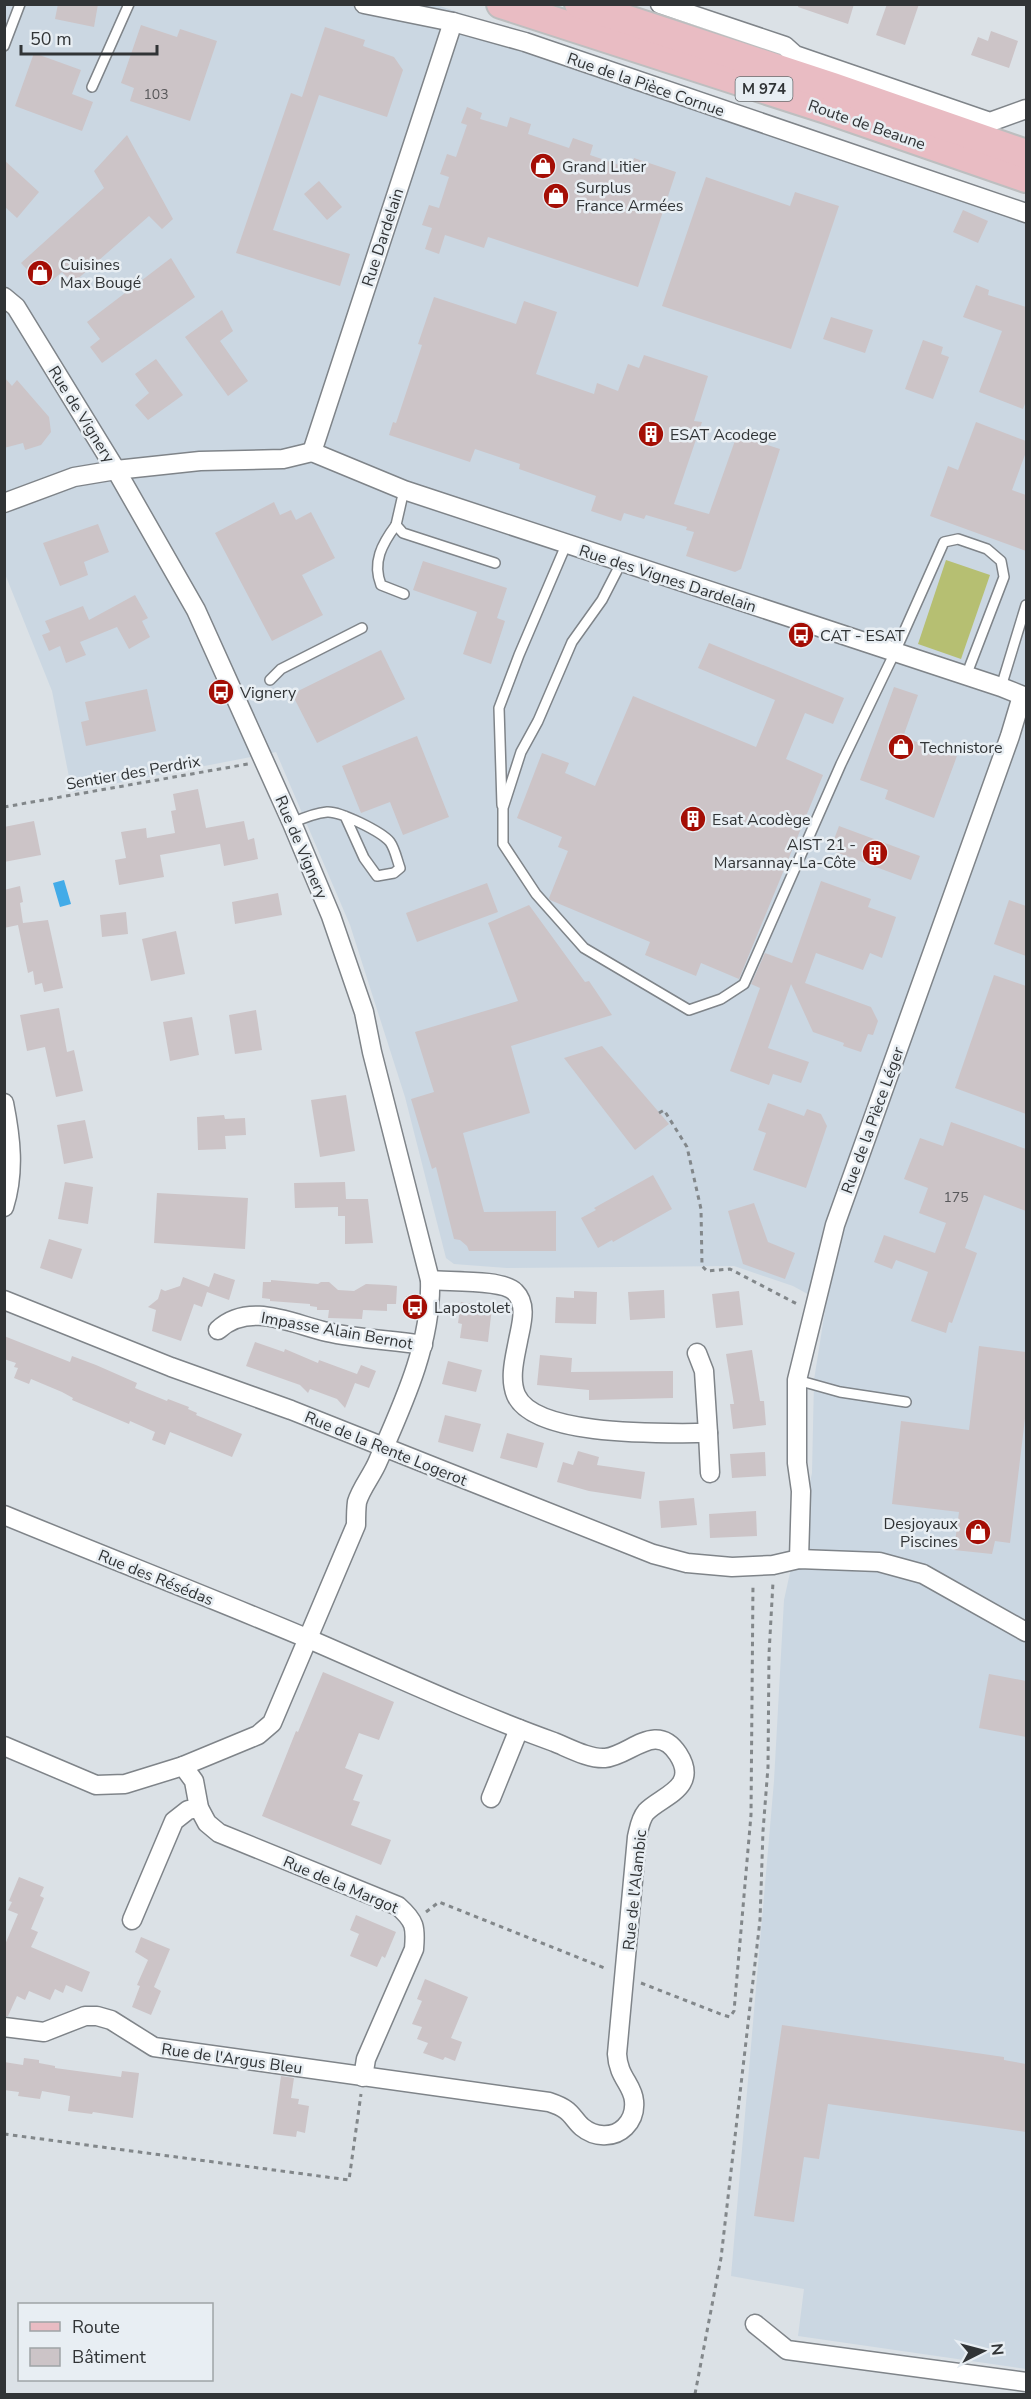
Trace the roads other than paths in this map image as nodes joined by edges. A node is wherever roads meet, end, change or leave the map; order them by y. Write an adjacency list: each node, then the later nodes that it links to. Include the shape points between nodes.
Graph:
1 (20, 4): 8 (lane)
2 (129, 4): 9 (lane)
3 (364, 4): 7 (street, Rue de la Pièce Cornue)
4 (501, 4): 12 (main road, Route de Beaune / M 974)
5 (579, 4): 11 (main road, Route de Beaune / M 974)
6 (660, 4): 10 (street, via 990,122)
7 (453, 22): 13 (street, Rue de la Pièce Cornue, via 525,42); 15 (street, Rue Dardelain)
8 (4, 46)
9 (92, 87)
10 (1026, 109)
11 (1026, 154)
12 (1026, 178)
13 (1026, 213)
14 (4, 297): 16 (street, Rue de Vignery, via 16,307)
15 (312, 452): 16 (street, via 283,459 200,461); 17 (street, Rue des Vignes Dardelain)
16 (116, 470): 18 (street, via 74,477); 33 (street, Rue de Vignery, via 196,610)
17 (404, 490): 19 (lane); 20 (street, Rue des Vignes Dardelain)
18 (4, 503)
19 (396, 525): 21 (lane, via 403,533); 23 (lane, via 380,551 376,573 381,585)
20 (566, 544): 22 (street, Rue des Vignes Dardelain); 31 (lane, via 499,708)
21 (495, 563)
22 (621, 563): 26 (street, Rue des Vignes Dardelain); 31 (lane, via 602,600 572,642 521,752)
23 (404, 594)
24 (1026, 605): 29 (lane)
25 (362, 628): 28 (lane, via 281,669)
26 (895, 652): 27 (street, Rue des Vignes Dardelain); 27 (lane, via 944,542 958,539 987,549 1001,561 1004,577); 31 (lane, via 744,984 721,999 690,1010 584,948 536,894 503,844)
27 (966, 676): 29 (street, Rue des Vignes Dardelain)
28 (270, 680)
29 (1001, 687): 30 (street, Rue des Vignes Dardelain)
30 (1024, 697): 41 (street, Rue de la Pièce Léger, via 835,1225)
31 (502, 808)
32 (345, 816): 32 (lane, via 390,842 400,868 377,876); 33 (lane, via 330,812 314,814)
33 (292, 823): 36 (street, Rue de Vignery, via 331,916 364,1012)
34 (4, 1103): 35 (street, via 11,1177)
35 (4, 1207)
36 (430, 1280): 39 (street, Rue de Vignery); 43 (street, via 502,1285 516,1293 523,1313 513,1368 516,1395 537,1414 622,1433)
37 (4, 1300): 44 (street, Rue de la Rente Logerot)
38 (218, 1330): 39 (street, Impasse Alain Bernot, via 237,1318 254,1316 327,1332)
39 (423, 1345): 44 (street, Rue de Vignery)
40 (698, 1353): 43 (street, via 704,1371)
41 (797, 1380): 42 (lane, via 840,1392); 47 (street, Rue de la Pièce Léger)
42 (906, 1402)
43 (708, 1432): 45 (street)
44 (384, 1447): 47 (street, Rue de la Rente Logerot, via 653,1554 687,1563 732,1567); 49 (street, Rue de Vignery, via 357,1501 356,1525)
45 (710, 1473)
46 (4, 1515): 49 (street, Rue des Résédas)
47 (799, 1559): 48 (street, via 879,1562 923,1574)
48 (1026, 1632)
49 (309, 1640): 50 (street, Rue de l'Alambic); 52 (street, Rue de Vignery, via 273,1723 258,1735)
50 (519, 1730): 53 (street); 57 (street, Rue de l'Alambic, via 603,1759 640,1742 658,1740 677,1752 683,1765 680,1785 674,1794 644,1814 637,1837 618,2065 634,2098 630,2122 622,2130 601,2135 580,2126 569,2112 549,2102)
51 (4, 1746): 52 (street, Rue de Vignery, via 96,1785 125,1784)
52 (183, 1766): 54 (street, via 194,1781)
53 (491, 1798)
54 (199, 1808): 55 (street, via 188,1810 174,1821); 57 (street, Rue de la Margot, via 207,1823 219,1833 398,1906 410,1916 416,1930 414,1949 366,2059)
55 (132, 1920)
56 (4, 2027): 57 (street, Rue de l'Argus Bleu, via 44,2032 85,2016 97,2016 111,2020 154,2047)
57 (363, 2077)
58 (755, 2324): 59 (street, via 787,2350)
59 (1026, 2382)

